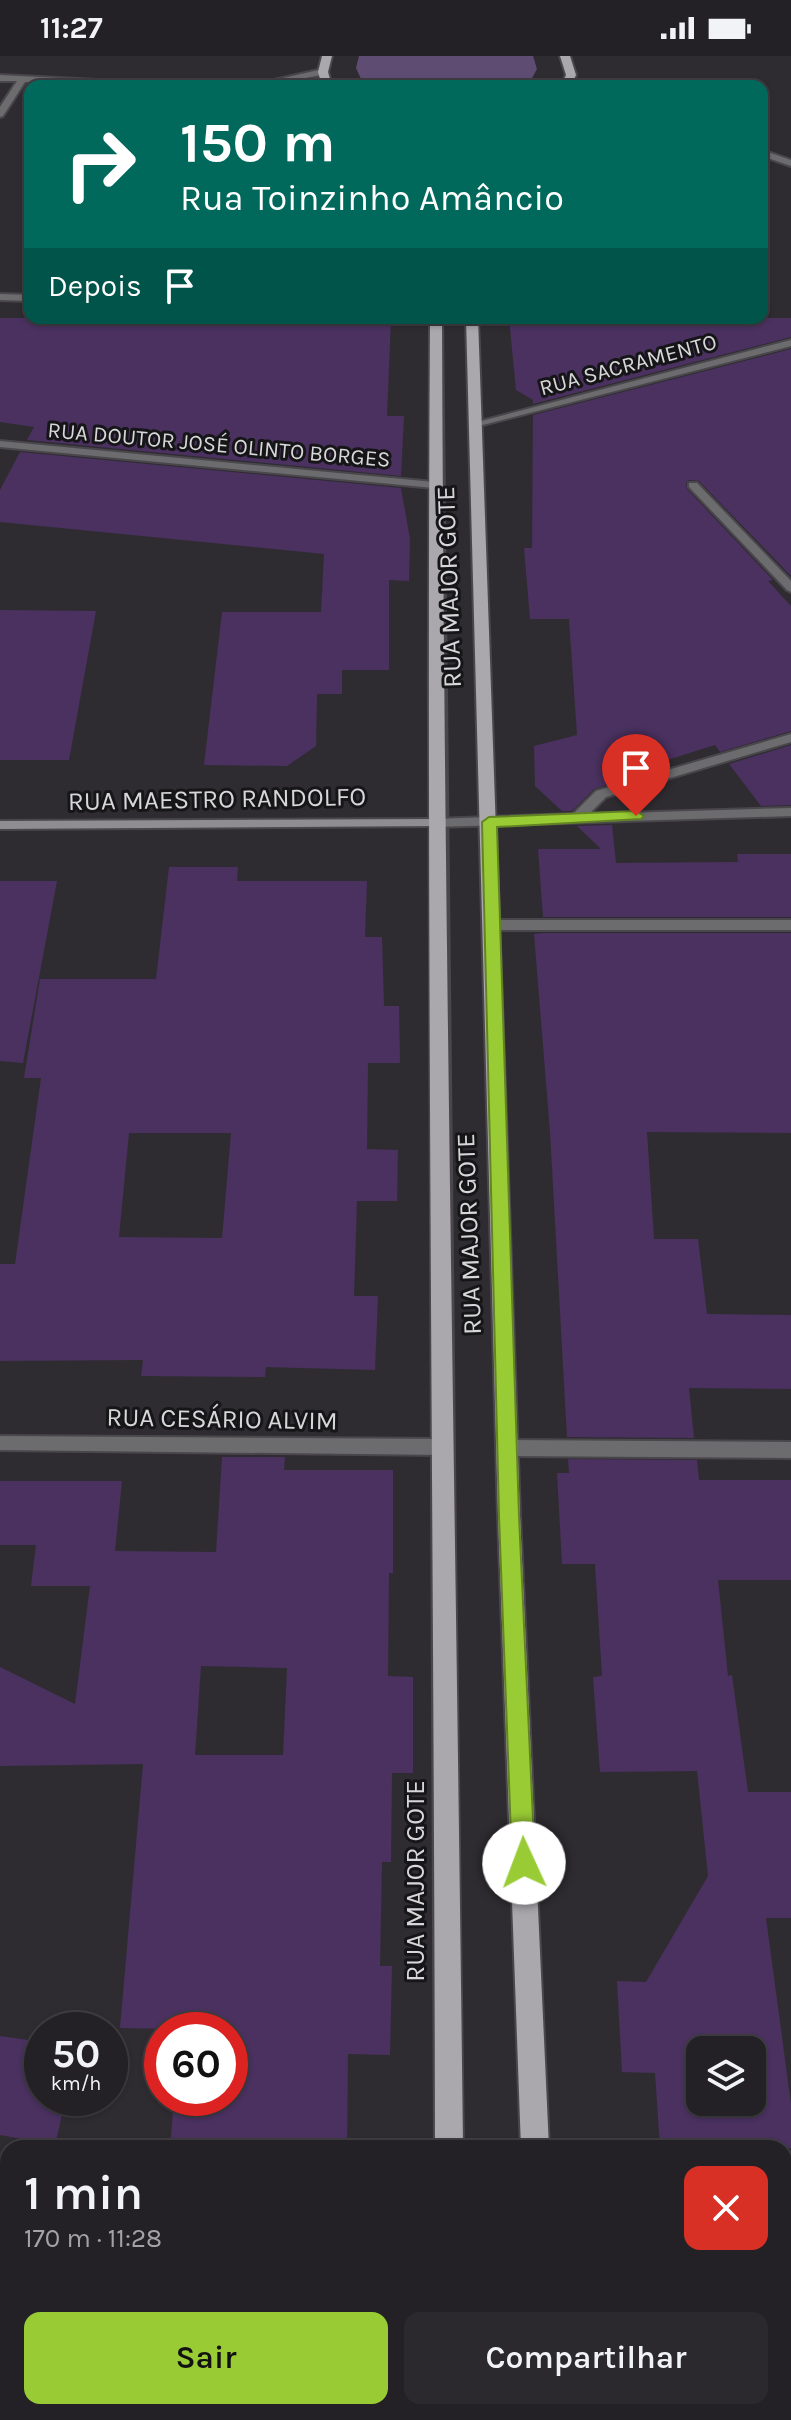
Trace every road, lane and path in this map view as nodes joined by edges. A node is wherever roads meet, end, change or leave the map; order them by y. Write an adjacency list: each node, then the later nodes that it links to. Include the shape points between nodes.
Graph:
1 (327, 56): 3 (main road)
2 (565, 56): 9 (main road)
3 (323, 72): 7 (street); 8 (main road)
4 (0, 78): 5 (street)
5 (23, 79): 6 (street); 10 (street)
6 (42, 80)
7 (282, 80)
8 (325, 80)
9 (569, 80)
10 (0, 114)
11 (768, 155): 12 (street)
12 (791, 163)
13 (0, 297): 14 (street)
14 (24, 298)
15 (436, 324): 20 (main road, RUA MAJOR GOTE)
16 (472, 324): 18 (main road, RUA MAJOR GOTE)
17 (791, 343): 18 (street, RUA SACRAMENTO)
18 (475, 424): 26 (main road, RUA MAJOR GOTE)
19 (0, 444): 20 (street, RUA DOUTOR JOSÉ OLINTO BORGES)
20 (434, 485): 27 (main road, RUA MAJOR GOTE)
21 (693, 485): 22 (street)
22 (791, 588)
23 (791, 738): 25 (street, via 601,794)
24 (791, 812): 25 (street)
25 (578, 817): 26 (street)
26 (489, 822): 27 (street); 29 (main road, RUA MAJOR GOTE)
27 (435, 823): 28 (street, RUA MAESTRO RANDOLFO); 32 (main road, RUA MAJOR GOTE)
28 (0, 825)
29 (493, 925): 30 (street); 33 (main road, RUA MAJOR GOTE)
30 (791, 925)
31 (0, 1443): 32 (street, RUA CESÁRIO ALVIM)
32 (444, 1447): 35 (main road, RUA MAJOR GOTE)
33 (507, 1448): 34 (street); 36 (main road, RUA MAJOR GOTE)
34 (791, 1450)
35 (449, 2140)
36 (535, 2140)

